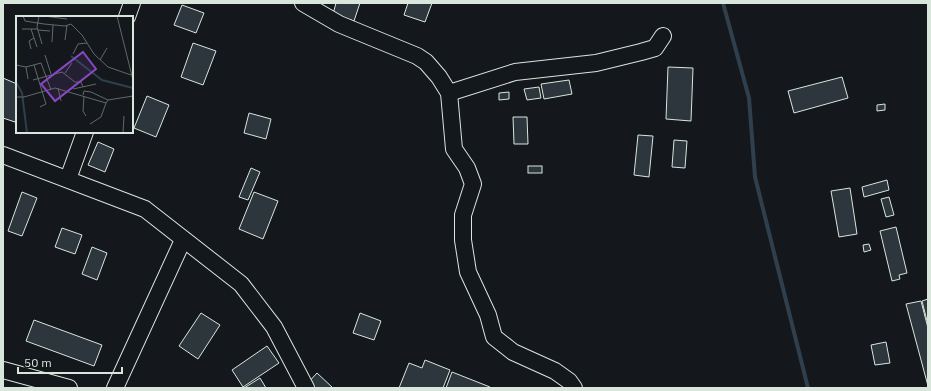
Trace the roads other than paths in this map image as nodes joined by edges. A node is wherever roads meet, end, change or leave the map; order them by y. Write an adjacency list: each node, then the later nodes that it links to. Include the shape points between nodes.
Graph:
1 (132, 3): 3 (street)
2 (302, 3): 5 (street, via 339,24 417,56 439,77)
3 (127, 16)
4 (663, 36): 5 (street, via 655,48 641,52 596,63 515,72)
5 (449, 93): 14 (street, via 454,149 467,168 473,184 463,215 463,240 468,272 488,315 494,337 513,352 555,371)
6 (85, 133): 8 (street)
7 (3, 155): 8 (street)
8 (68, 179): 9 (street, via 145,209)
9 (183, 240): 12 (street); 13 (street, via 241,284 274,327)
10 (3, 370): 11 (street)
11 (70, 388)
12 (115, 388)
13 (306, 388)
14 (574, 388)

